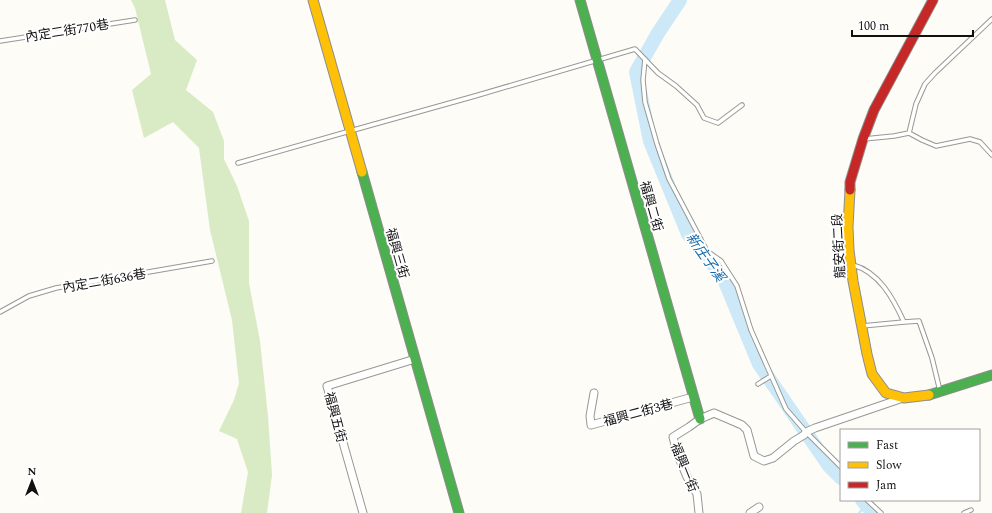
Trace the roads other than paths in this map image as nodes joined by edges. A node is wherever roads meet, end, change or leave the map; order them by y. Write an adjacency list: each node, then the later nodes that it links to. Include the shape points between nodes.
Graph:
1 (312, 0): 10 (street, 福興三街)
2 (580, 0): 7 (street, 福興二街)
3 (933, 0): 12 (street, 龍安街二段, via 874,110)
4 (992, 19): 11 (lane, via 925,84 916,104)
5 (135, 20): 6 (lane, 內定二街770巷)
6 (0, 41)
7 (597, 59): 8 (lane, via 635,49); 10 (lane); 26 (street, 福興二街)
8 (645, 59): 9 (lane, via 697,105 704,118 718,123); 22 (lane, via 645,102 669,178 707,251 721,261 737,286 751,330)
9 (742, 105)
10 (350, 131): 14 (lane); 20 (street, 福興三街)
11 (909, 133): 12 (lane); 13 (lane, via 936,146 970,139 980,142)
12 (863, 139): 16 (street, 龍安街二段, via 850,182)
13 (992, 155)
14 (238, 164)
15 (212, 261): 17 (lane, 內定二街636巷, via 56,288 29,296)
16 (850, 264): 18 (lane, via 861,267 881,282); 19 (street, 龍安街二段)
17 (0, 312)
18 (904, 322): 19 (lane); 24 (lane, via 920,321)
19 (861, 326): 27 (street, 龍安街二段, via 872,374 886,392)
20 (415, 359): 34 (street, 福興五街, via 327,386); 35 (street, 福興三街)
21 (992, 375): 24 (street, 龍安街二段)
22 (771, 376): 23 (lane); 29 (lane, via 786,410)
23 (758, 384)
24 (940, 392): 27 (street, 龍安街二段)
25 (594, 393): 26 (street, 福興二街3巷, via 591,425)
26 (693, 397): 28 (street, 福興二街)
27 (904, 398): 29 (street, via 815,428)
28 (700, 419): 29 (street, 福興一街, via 714,413 742,425 747,430 754,456 764,461 773,458); 36 (street, 福興一街, via 673,437 687,477 697,494)
29 (805, 434): 30 (lane)
30 (840, 466)
31 (868, 501): 38 (lane)
32 (760, 508): 37 (street)
33 (971, 510): 39 (lane)
34 (363, 513)
35 (458, 513)
36 (699, 513)
37 (750, 513)
38 (880, 513)
39 (964, 513)

